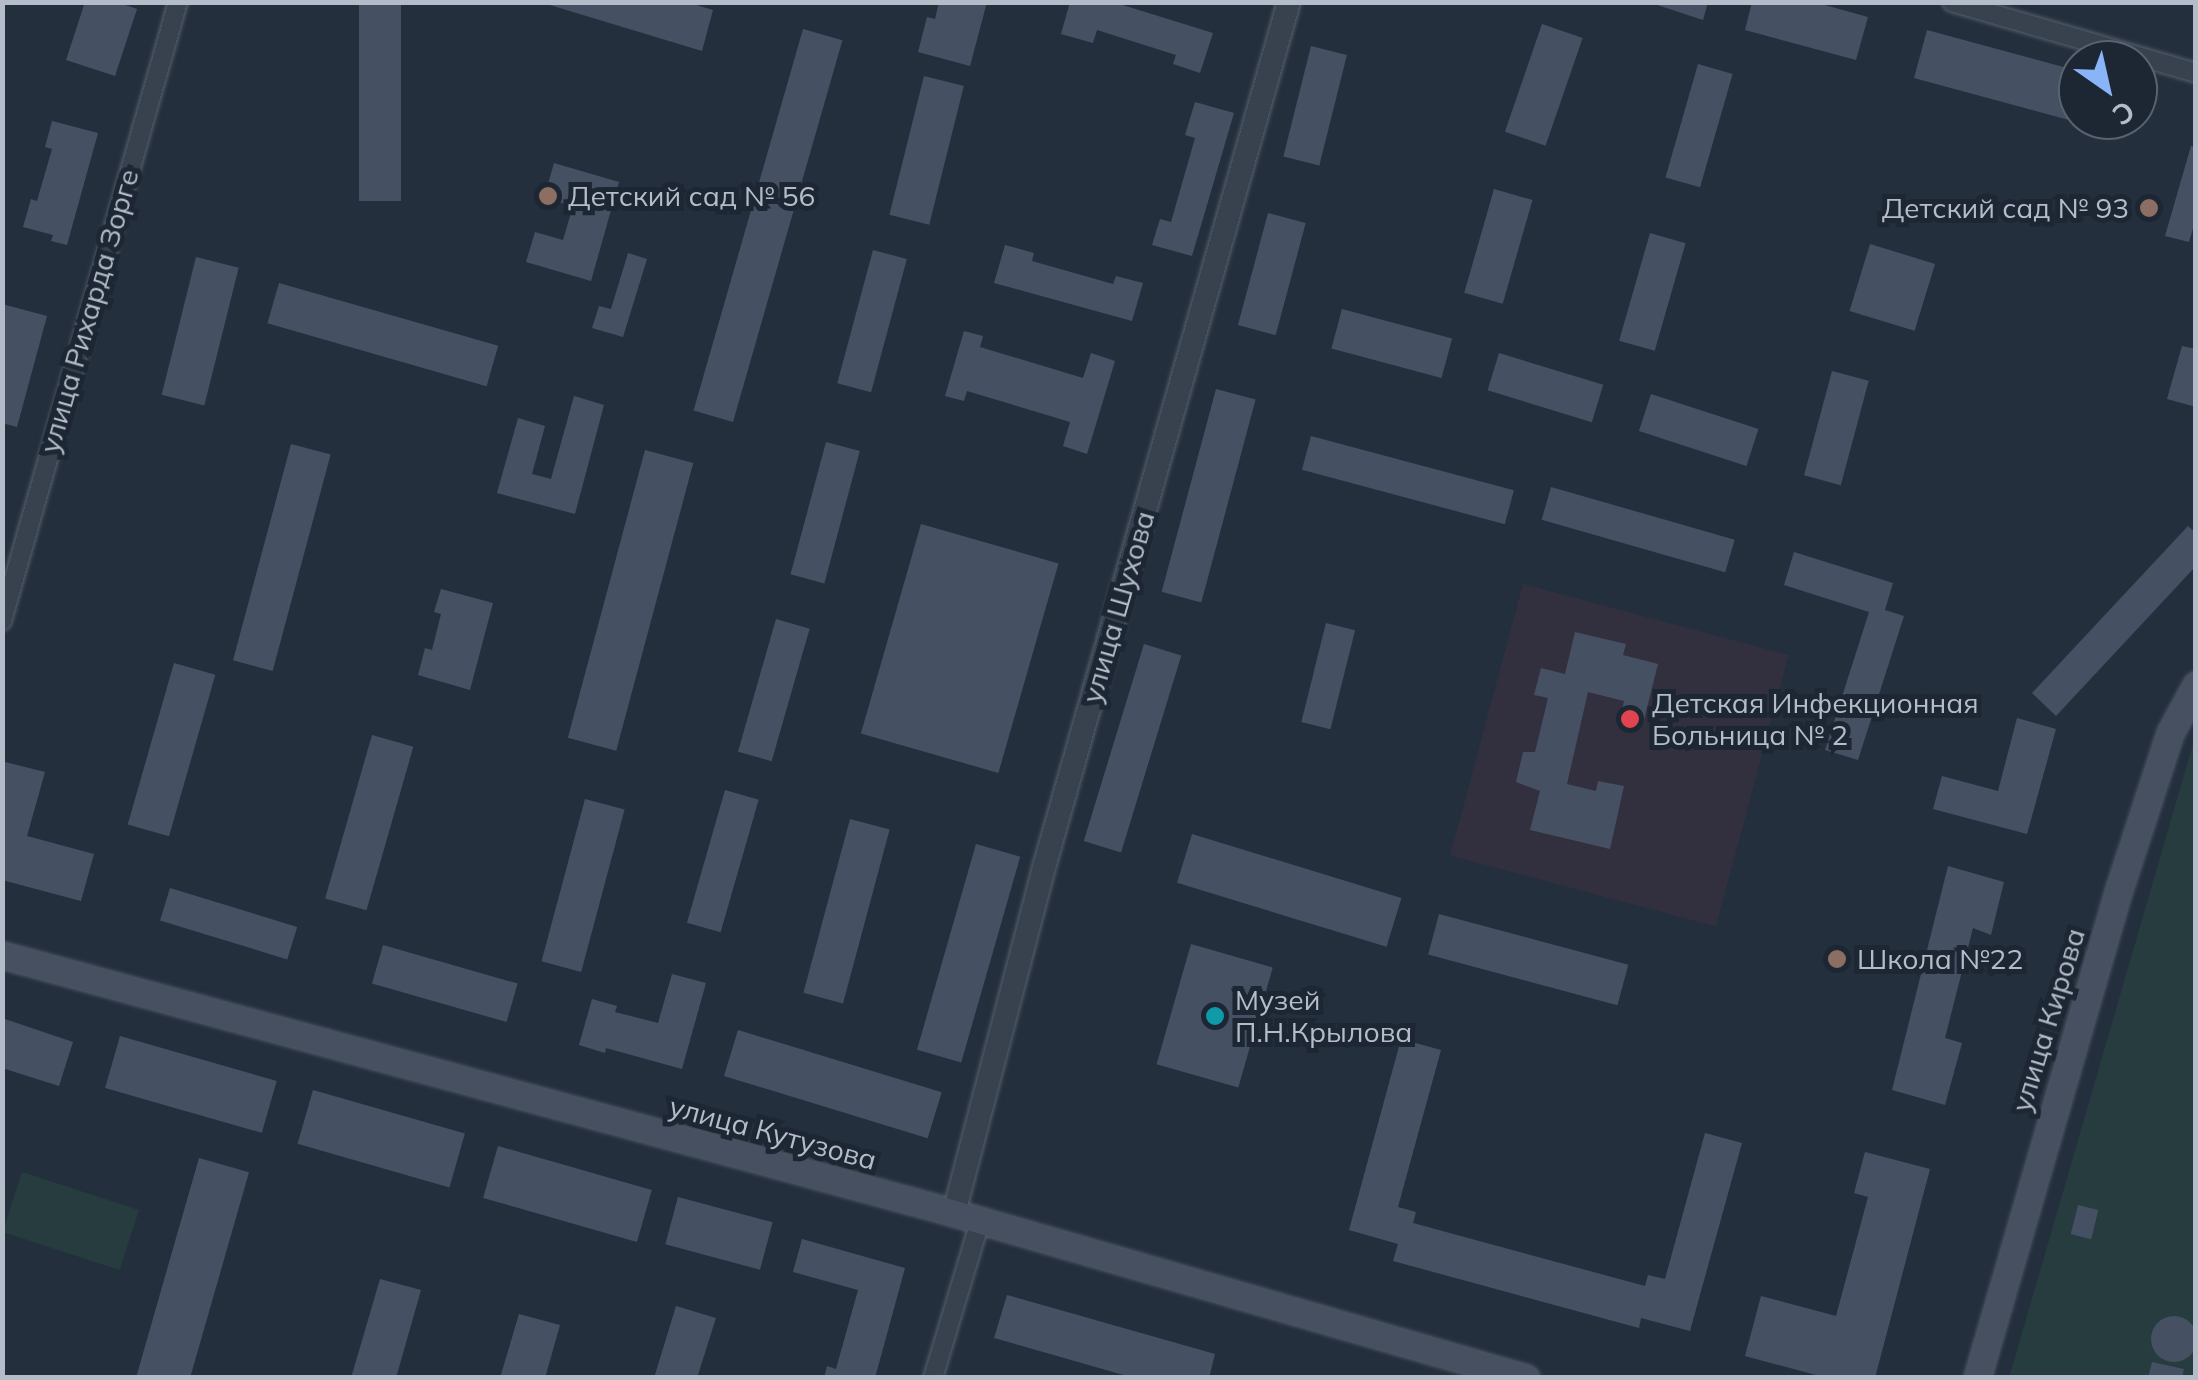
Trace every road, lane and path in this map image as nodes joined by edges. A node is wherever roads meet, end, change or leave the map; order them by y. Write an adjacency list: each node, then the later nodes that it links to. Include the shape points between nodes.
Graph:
1 (178, 2): 5 (street, улица Рихарда Зорге)
2 (1952, 2): 4 (street)
3 (1288, 3): 8 (street, улица Шухова, via 1045,864)
4 (2196, 73)
5 (2, 621)
6 (2196, 686): 12 (main road, улица Кирова, via 2170,733 2118,892)
7 (2, 955): 8 (main road, улица Кутузова)
8 (954, 1213): 9 (main road, улица Кутузова)
9 (980, 1221): 10 (street); 11 (main road, улица Кутузова)
10 (933, 1378)
11 (1526, 1378)
12 (1977, 1378)

